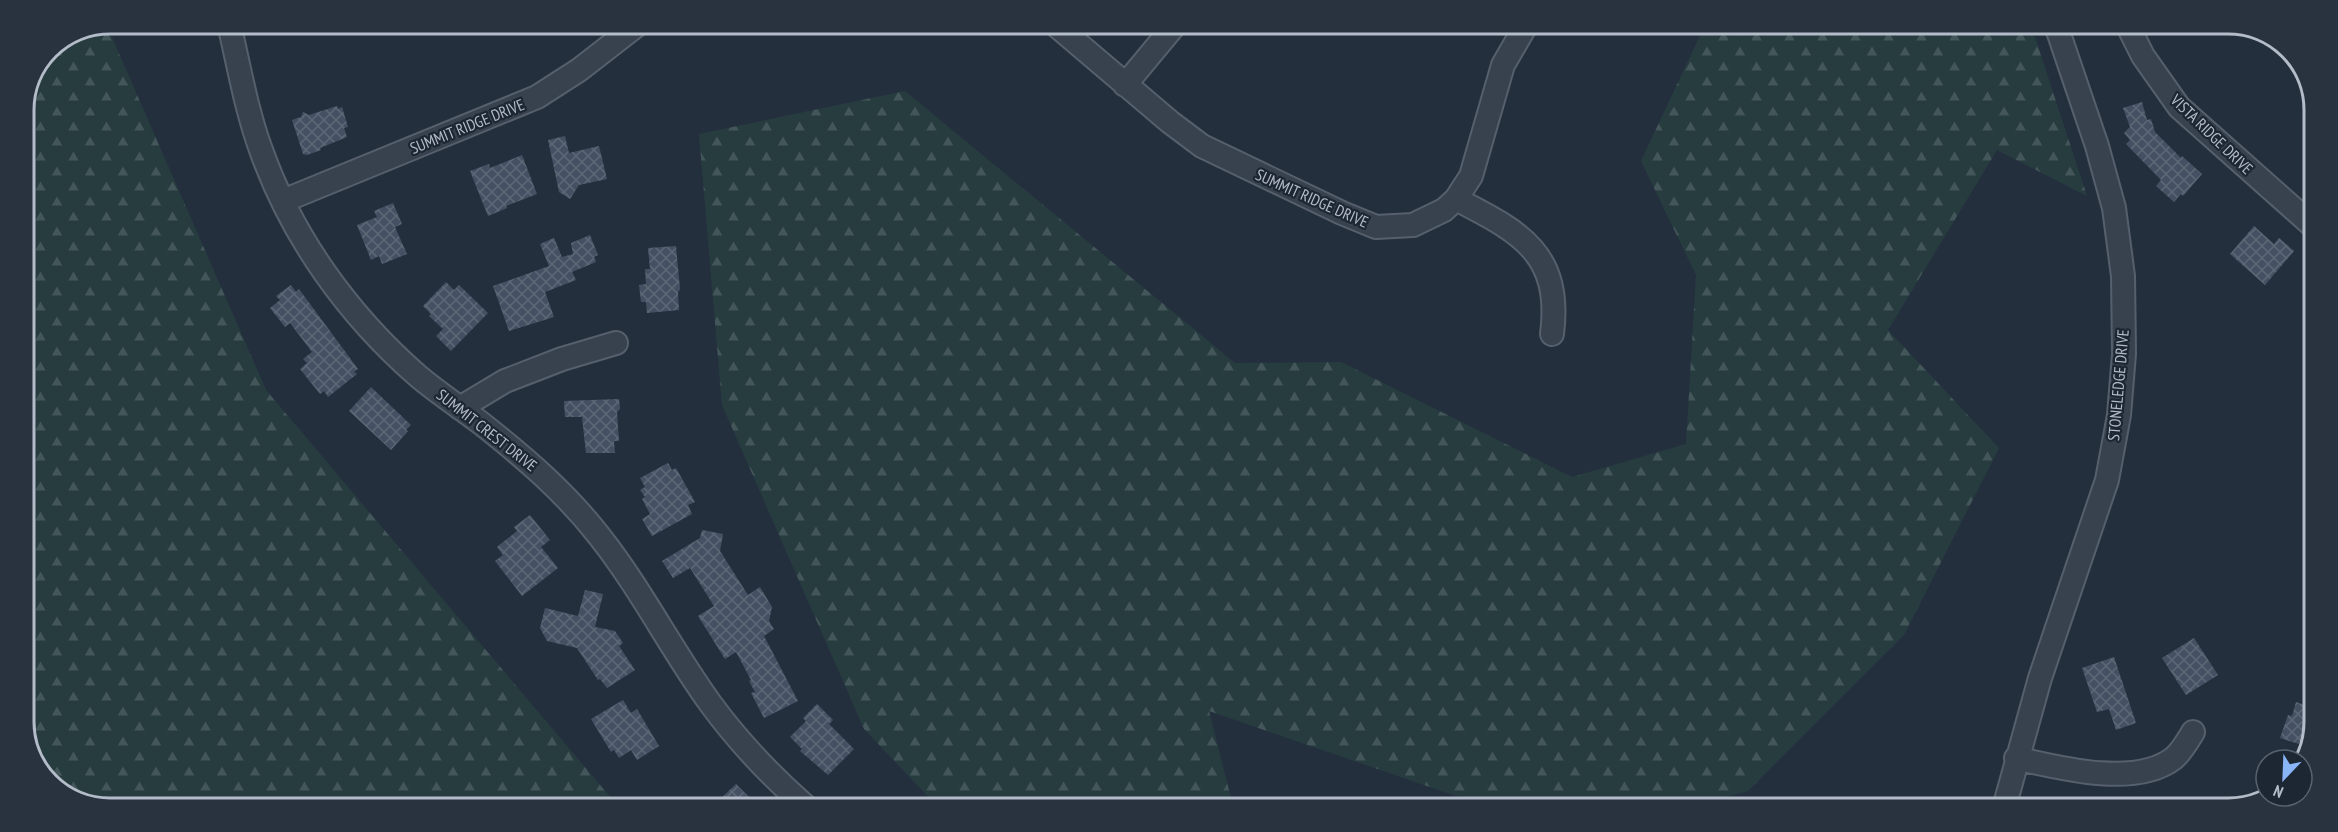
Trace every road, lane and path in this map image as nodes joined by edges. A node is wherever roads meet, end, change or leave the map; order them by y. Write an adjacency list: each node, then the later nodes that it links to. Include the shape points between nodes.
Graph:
1 (232, 35): 10 (street, SUMMIT CREST DRIVE, via 257,138)
2 (624, 35): 10 (street, SUMMIT RIDGE DRIVE, via 537,97)
3 (1067, 35): 8 (street, SUMMIT RIDGE DRIVE)
4 (1167, 35): 8 (street)
5 (1521, 35): 9 (street, SUMMIT RIDGE DRIVE, via 1503,65 1471,176)
6 (2059, 35): 16 (street, STONELEDGE DRIVE, via 2114,208 2123,276 2124,354 2119,415 2107,480)
7 (2132, 35): 11 (street, VISTA RIDGE DRIVE, via 2179,107)
8 (1125, 85): 9 (street, SUMMIT RIDGE DRIVE, via 1203,146 1376,227 1413,225 1444,210)
9 (1456, 199): 12 (street, via 1520,236 1538,254 1553,289)
10 (283, 201): 14 (street, SUMMIT CREST DRIVE, via 348,304 419,376)
11 (2303, 217)
12 (1552, 334)
13 (616, 343): 14 (street, via 505,381)
14 (460, 408): 17 (street, SUMMIT CREST DRIVE, via 541,472 572,503 612,554 734,734)
15 (2193, 732): 16 (street, via 2172,759 2136,772 2084,771)
16 (2016, 758): 18 (street, STONELEDGE DRIVE)
17 (796, 798)
18 (2006, 798)

